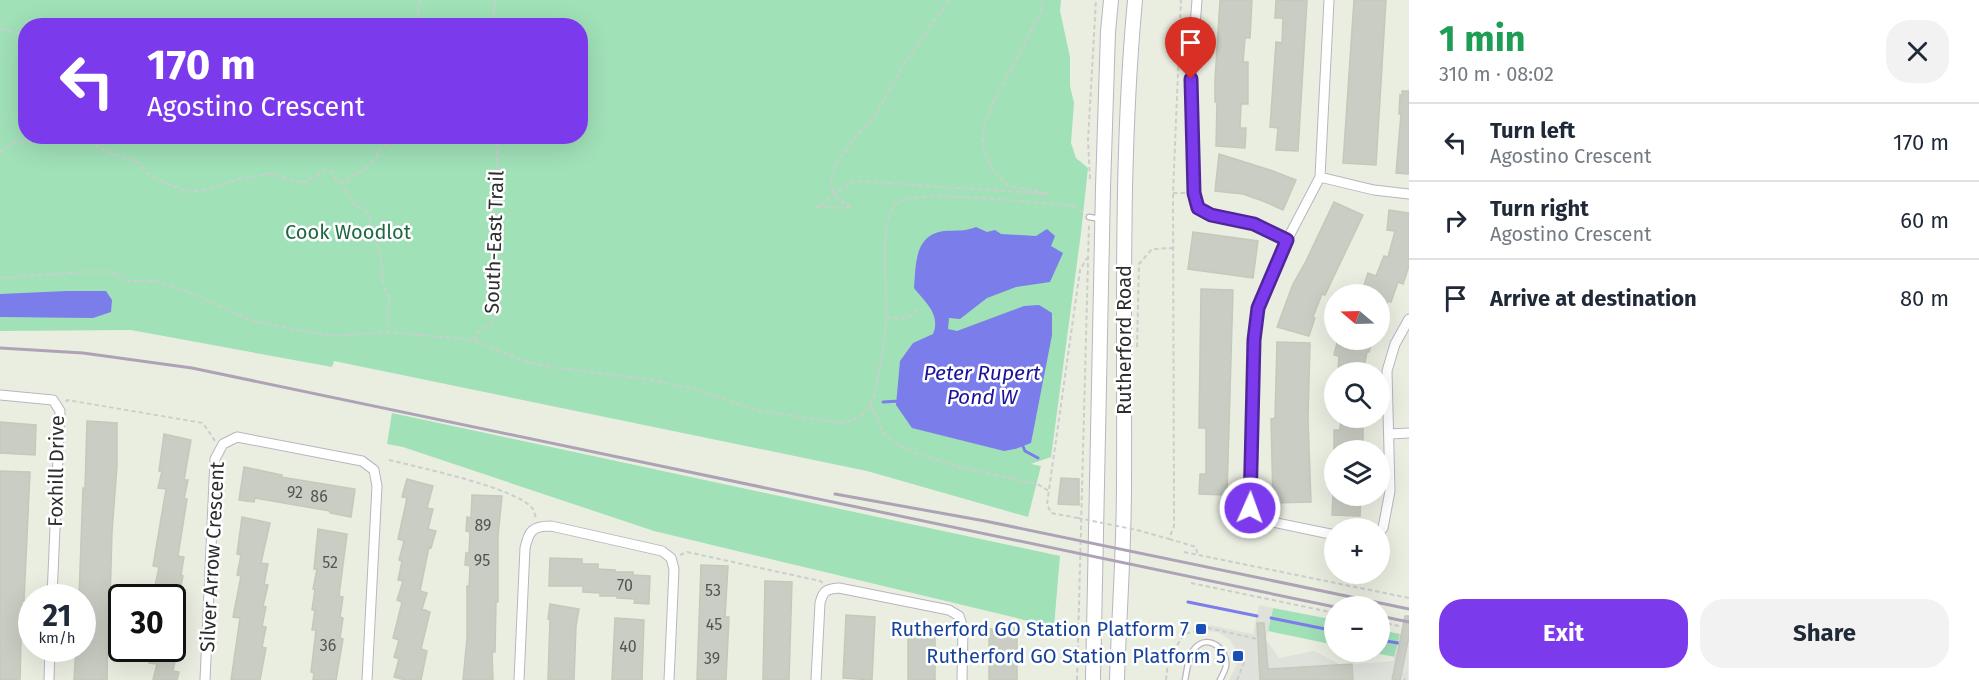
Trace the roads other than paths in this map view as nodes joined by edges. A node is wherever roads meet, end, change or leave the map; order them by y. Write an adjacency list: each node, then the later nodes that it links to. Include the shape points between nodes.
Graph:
1 (1112, 0): 23 (main road, Rutherford Road, via 1096,218)
2 (1135, 0): 24 (main road, Rutherford Road, via 1126,122 1124,488)
3 (1197, 0): 7 (street, via 1191,79 1194,193 1198,208 1211,215 1254,224)
4 (1329, 0): 5 (street)
5 (1320, 177): 6 (street); 7 (street)
6 (1409, 194)
7 (1287, 240): 13 (street, via 1258,308 1250,508 1258,519)
8 (1409, 319): 11 (street, via 1395,344 1387,371)
9 (0, 395): 14 (street, Foxhill Drive, via 53,400 60,411)
10 (1409, 433): 11 (street)
11 (1390, 434): 12 (street, via 1390,491)
12 (1385, 518)
13 (1324, 533)
14 (53, 584)
15 (50, 662): 16 (street)
16 (49, 680)
17 (205, 680): 18 (street, Silver Arrow Crescent, via 215,459 223,444 237,437 362,461 374,470)
18 (368, 680)
19 (519, 680): 20 (street, via 525,548 529,534 539,526 551,526 662,551 671,558 674,569)
20 (669, 680)
21 (816, 680): 22 (street, via 820,603 823,593 839,588 949,610 959,616 963,628)
22 (962, 680)
23 (1093, 680)
24 (1117, 680)
25 (1185, 680): 26 (lane, via 1195,648 1214,643 1222,649 1226,665)
26 (1220, 680)

